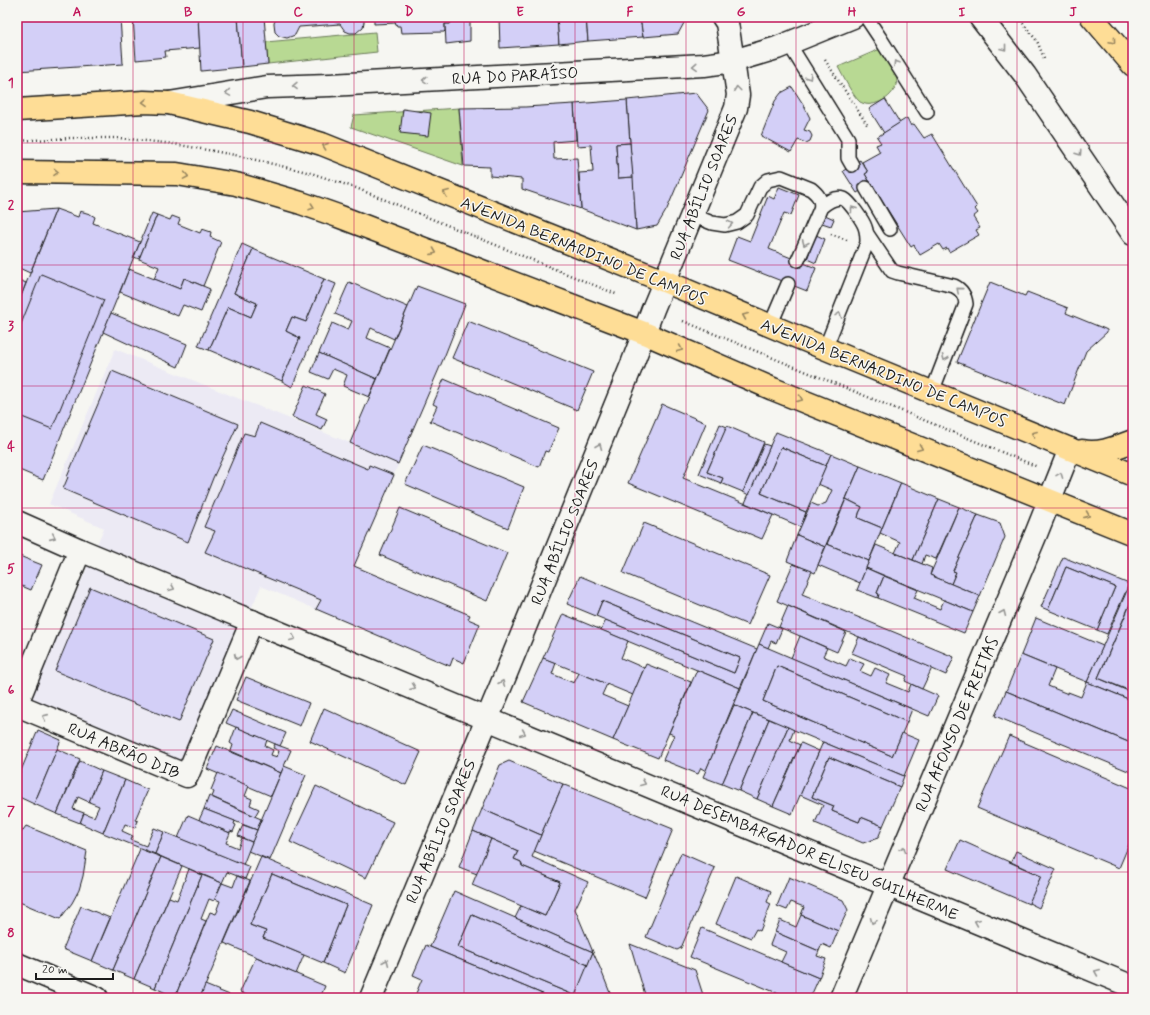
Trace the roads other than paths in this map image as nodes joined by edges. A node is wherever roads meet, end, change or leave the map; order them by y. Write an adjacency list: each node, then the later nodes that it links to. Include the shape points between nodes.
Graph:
1 (723, 17): 7 (street, RUA ABÍLIO SOARES, via 727,23)
2 (853, 17): 6 (street, RUA DO PARAÍSO)
3 (866, 17): 11 (lane, one-way to 3)
4 (980, 17): 19 (street, one-way to 19, via 1025,75)
5 (1092, 17): 8 (main road, one-way to 8)
6 (789, 44): 7 (street, RUA DO PARAÍSO); 12 (lane, one-way to 12, via 848,139 848,158)
7 (733, 62): 9 (street, RUA DO PARAÍSO, one-way to 9, via 704,66 267,87); 16 (street, RUA ABÍLIO SOARES, one-way to 7, via 736,108 738,95)
8 (1133, 65)
9 (169, 102): 10 (main road, AVENIDA BERNARDINO DE CAMPOS, one-way to 10); 21 (main road, AVENIDA BERNARDINO DE CAMPOS, one-way to 9, via 322,144 250,122)
10 (17, 110)
11 (928, 112)
12 (852, 165)
13 (17, 172): 24 (main road, one-way to 24, via 177,174 236,184 338,216)
14 (866, 188): 17 (lane)
15 (821, 207): 16 (lane, one-way to 15, via 725,225 737,222 747,215 760,187 768,180 781,176 811,189 818,196); 18 (lane, one-way to 15, via 864,225 844,199 836,198); 20 (lane, one-way to 20)
16 (692, 215): 21 (street, RUA ABÍLIO SOARES)
17 (890, 229)
18 (867, 234): 25 (lane, one-way to 18, via 867,243); 26 (lane, via 892,270 954,286 965,296 966,304 959,325)
19 (1133, 234)
20 (798, 260)
21 (664, 282): 23 (main road, AVENIDA BERNARDINO DE CAMPOS, one-way to 21); 24 (street, RUA ABÍLIO SOARES)
22 (788, 284): 23 (lane)
23 (770, 326): 25 (main road, AVENIDA BERNARDINO DE CAMPOS)
24 (644, 333): 30 (main road, one-way to 30, via 773,389); 36 (street, RUA ABÍLIO SOARES, one-way to 24)
25 (825, 349): 26 (main road, AVENIDA BERNARDINO DE CAMPOS)
26 (932, 392): 28 (main road, AVENIDA BERNARDINO DE CAMPOS, one-way to 26)
27 (1133, 441): 28 (main road, via 1095,452)
28 (1070, 449): 29 (main road, AVENIDA BERNARDINO DE CAMPOS); 30 (street, RUA AFONSO DE FREITAS, one-way to 28)
29 (1133, 475)
30 (1050, 500): 32 (main road, one-way to 32); 37 (street, RUA AFONSO DE FREITAS, one-way to 30)
31 (17, 522): 33 (street, RUA DESEMBARGADOR ELISEU GUILHERME, one-way to 33)
32 (1133, 534)
33 (80, 550): 34 (street, RUA DESEMBARGADOR ELISEU GUILHERME, one-way to 34); 35 (street)
34 (252, 621): 35 (street, RUA ABRÃO DIB, one-way to 35, via 187,776); 36 (street, RUA DESEMBARGADOR ELISEU GUILHERME, one-way to 36)
35 (17, 704)
36 (487, 718): 37 (street, RUA DESEMBARGADOR ELISEU GUILHERME, one-way to 37); 41 (street, RUA ABÍLIO SOARES, one-way to 36)
37 (888, 885): 39 (street, RUA DESEMBARGADOR ELISEU GUILHERME, one-way to 37); 42 (street, RUA AFONSO DE FREITAS, one-way to 42)
38 (17, 964): 40 (street)
39 (1133, 987)
40 (97, 998)
41 (371, 998)
42 (841, 998)

